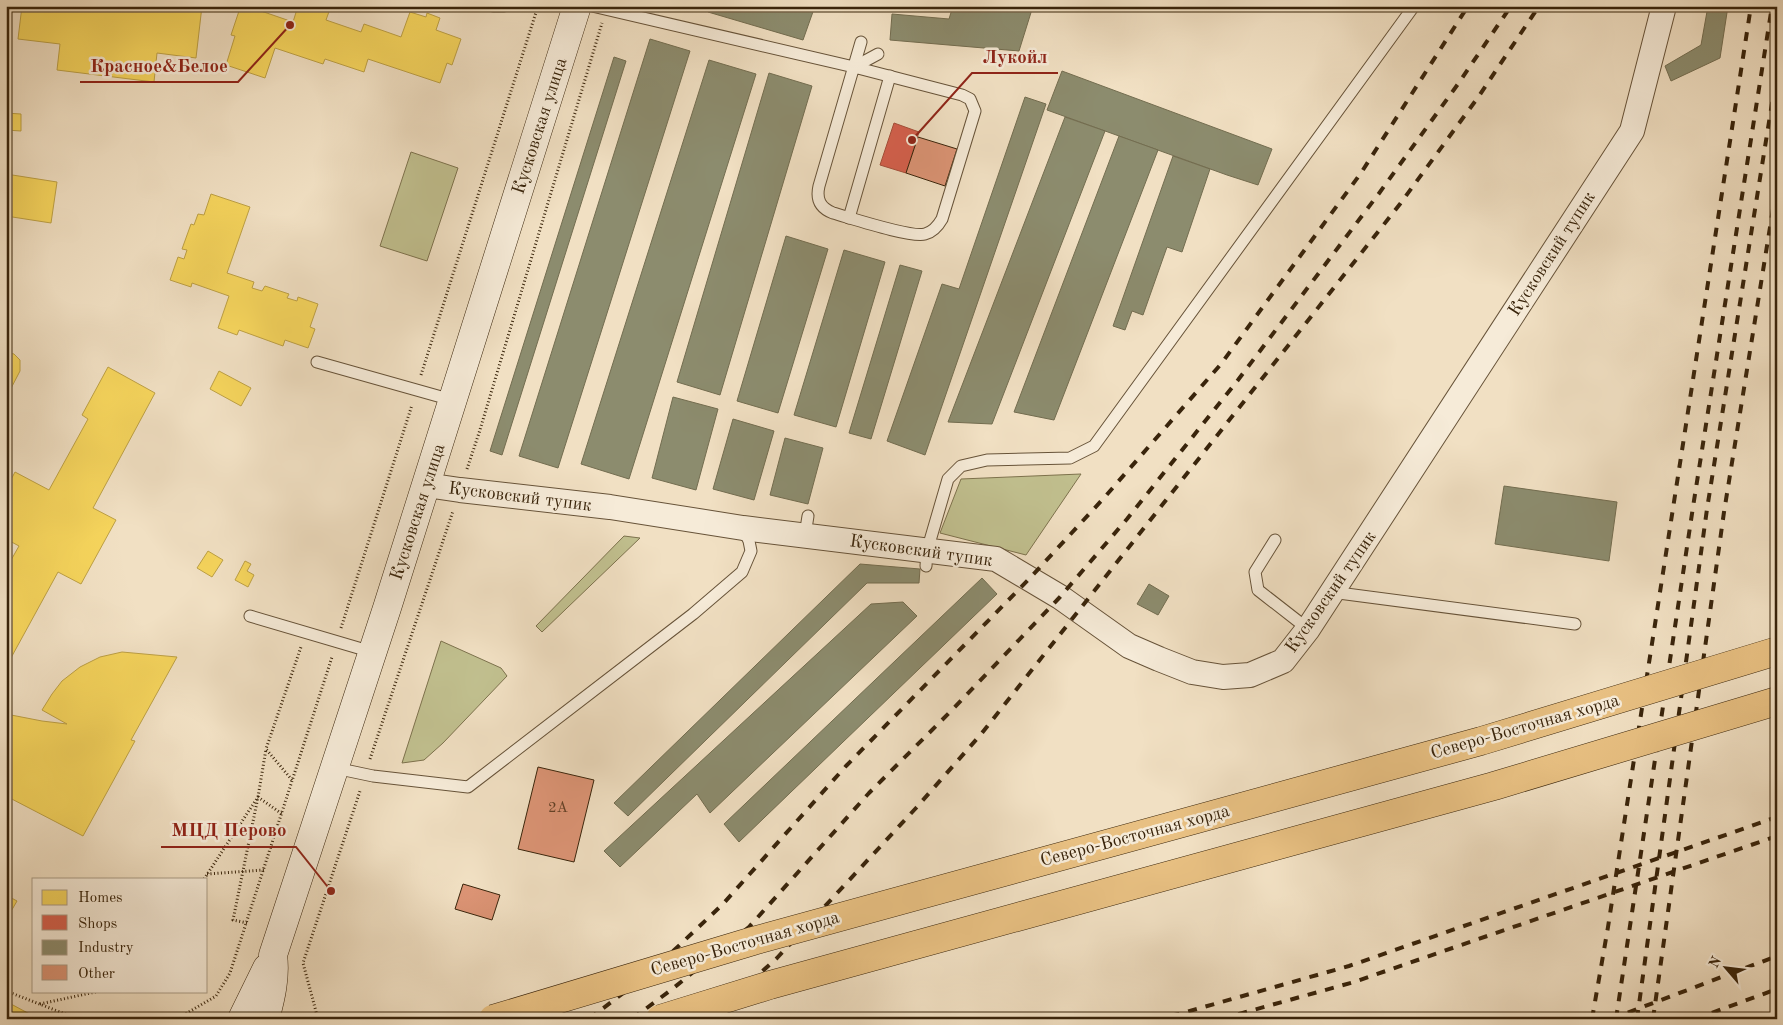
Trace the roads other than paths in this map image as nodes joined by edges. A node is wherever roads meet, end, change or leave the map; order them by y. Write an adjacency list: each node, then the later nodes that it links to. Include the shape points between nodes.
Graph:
1 (493, 6): 2 (lane)
2 (504, 6)
3 (578, 6): 13 (street, Кусковская улица)
4 (592, 6): 9 (lane)
5 (1664, 6): 18 (street, Кусковский тупик, via 1632,131)
6 (1410, 9): 17 (lane, via 1094,446 1070,458 987,460 961,466 948,479)
7 (861, 42): 9 (lane)
8 (878, 54): 9 (lane)
9 (854, 67): 10 (lane); 11 (lane, via 818,192 823,208)
10 (890, 76): 11 (lane); 11 (lane, via 966,97 975,111 942,219 933,231 911,234)
11 (849, 218)
12 (317, 362): 13 (lane)
13 (453, 400): 14 (street, Кусковская улица)
14 (426, 485): 15 (street, Кусковский тупик, via 610,507); 23 (street, Кусковская улица)
15 (743, 528): 17 (street, Кусковский тупик, via 807,526); 25 (lane, via 751,551 742,572 693,614 468,787)
16 (1275, 540): 21 (lane, via 1255,572 1258,590)
17 (927, 558): 21 (street, Кусковский тупик, via 996,559 1060,597 1129,646 1192,672 1250,675 1283,661)
18 (1331, 592): 20 (lane); 21 (street, Кусковский тупик)
19 (250, 616): 23 (lane)
20 (1575, 624)
21 (1308, 629)
22 (1777, 651): 31 (main road, Северо-Восточная хорда, bridge, via 1481,741 753,941)
23 (372, 652): 25 (street, Кусковская улица)
24 (1777, 701): 32 (main road, bridge, via 1494,786)
25 (335, 768): 26 (street, Кусковская улица)
26 (273, 955): 27 (street); 30 (street, Кусковская улица, via 275,969)
27 (258, 986): 28 (street); 29 (street)
28 (222, 1019)
29 (242, 1019)
30 (265, 1019)
31 (493, 1019)
32 (660, 1019)

